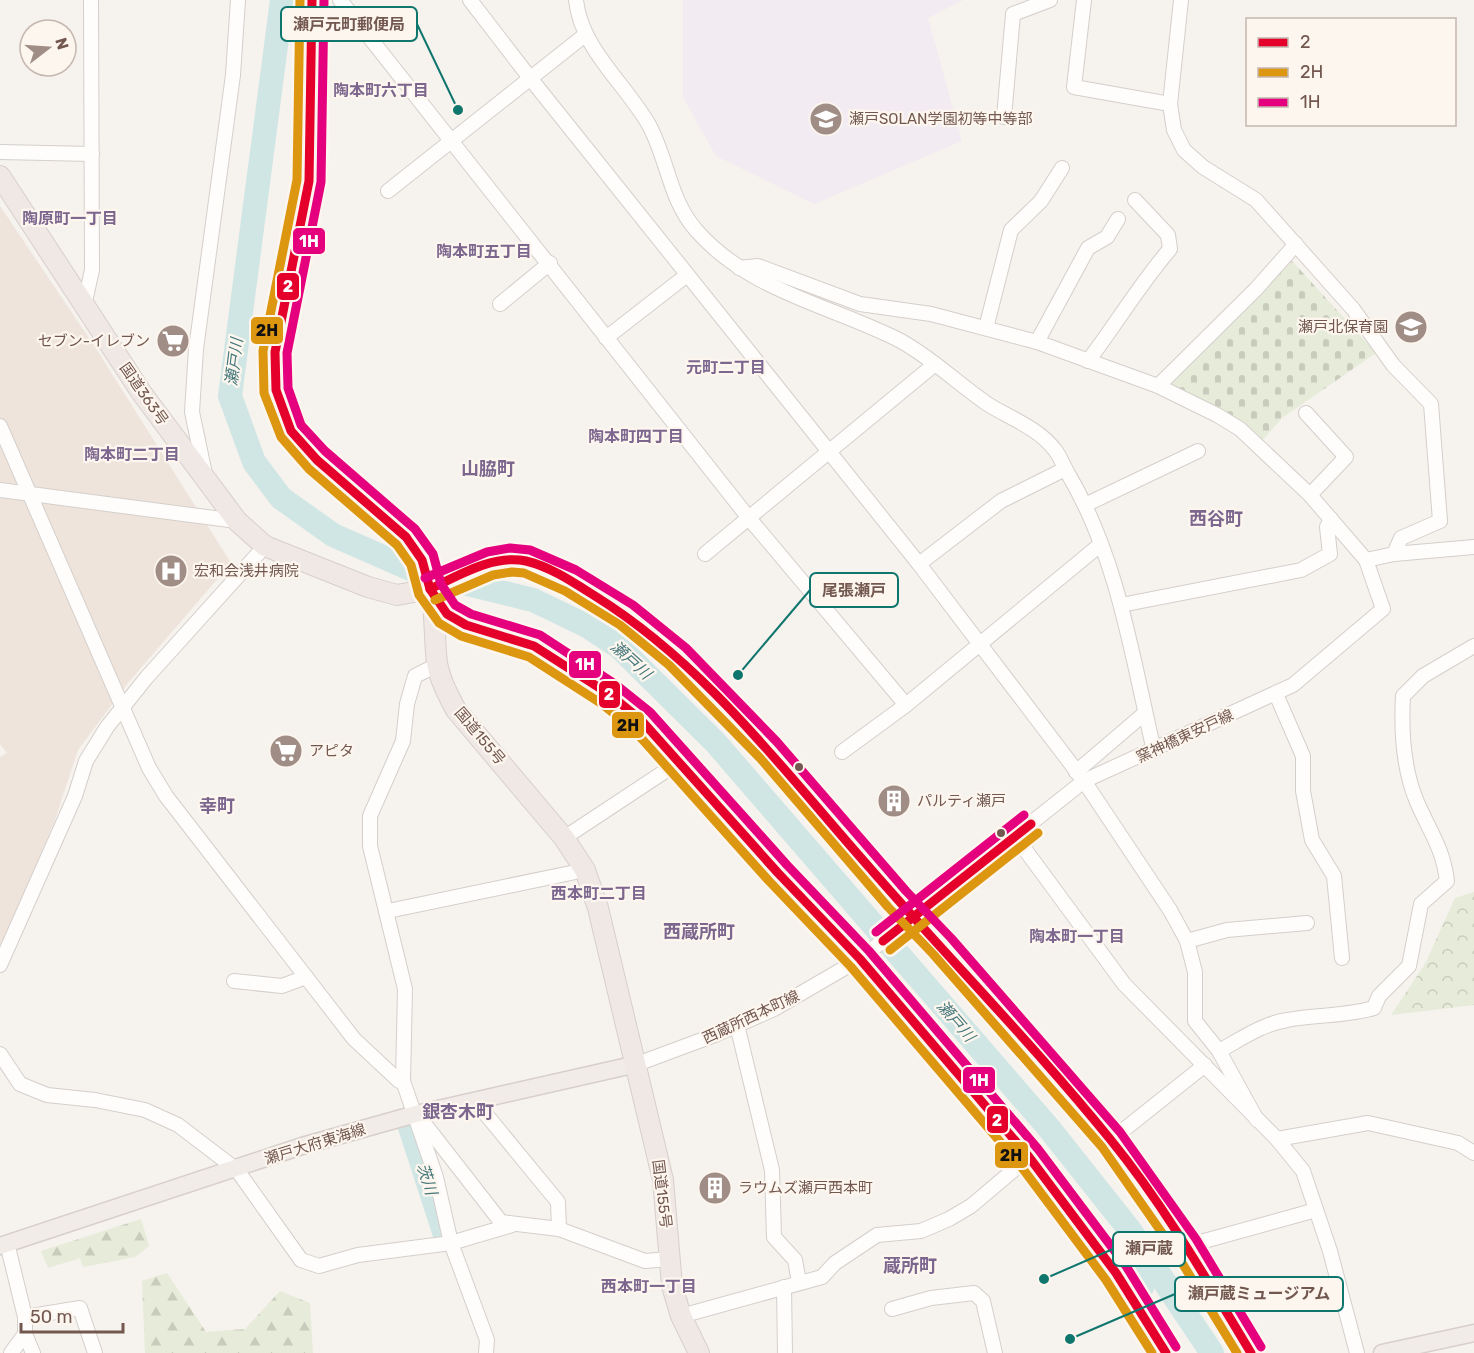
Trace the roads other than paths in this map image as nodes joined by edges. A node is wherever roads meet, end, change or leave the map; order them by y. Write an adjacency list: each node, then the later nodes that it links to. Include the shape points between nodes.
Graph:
1 (91, 0): 16 (street)
2 (238, 0): 39 (street, via 233,75 196,349 192,412)
3 (312, 0): 54 (highway, 国道155号, via 309,181 275,352 276,390 291,431 317,460 406,537 422,560)
4 (340, 0): 14 (street)
5 (470, 0): 11 (street)
6 (576, 0): 10 (street)
7 (1050, 0): 13 (street, via 1013,14)
8 (1084, 0): 12 (street, via 1074,87)
9 (1181, 0): 12 (street)
10 (585, 35): 11 (street); 24 (street, via 648,124 661,151 671,189 695,229)
11 (530, 78): 14 (street); 25 (street)
12 (1170, 104): 22 (street, via 1174,130 1184,150 1203,167 1256,200)
13 (1004, 117)
14 (450, 141): 19 (street); 23 (street)
15 (0, 152): 16 (street)
16 (92, 154): 27 (street, via 92,270)
17 (1062, 168): 28 (street, via 1041,201 1011,230)
18 (0, 176): 27 (highway, 国道363号)
19 (388, 191)
20 (1135, 200): 31 (street, via 1168,235 1170,249 1147,275)
21 (1118, 219): 30 (street, via 1107,237 1088,248)
22 (1296, 244): 33 (street); 51 (street, via 1353,309 1393,365 1431,404 1440,520 1401,538)
23 (550, 263): 26 (street); 29 (street)
24 (739, 268): 28 (street, via 758,266 860,304); 32 (street, via 764,283 899,340)
25 (687, 275): 29 (street); 37 (street)
26 (500, 304)
27 (84, 306): 39 (highway, 国道363号)
28 (986, 327): 30 (street)
29 (606, 338): 44 (street)
30 (1037, 342): 31 (street)
31 (1088, 361): 33 (street)
32 (935, 364): 37 (street); 38 (street, via 989,404 1038,433 1057,451)
33 (1158, 386): 42 (street, via 1240,429)
34 (1306, 413): 42 (street, via 1346,457)
35 (0, 426): 41 (street)
36 (1198, 451): 43 (street)
37 (828, 452): 44 (street); 53 (street)
38 (1065, 469): 43 (street); 53 (street, via 1000,501)
39 (207, 482): 46 (highway, 国道363号)
40 (0, 490): 41 (street)
41 (31, 495): 46 (street); 61 (street)
42 (1310, 495): 45 (street)
43 (1087, 504): 47 (street)
44 (748, 517): 50 (street); 60 (street)
45 (1331, 519): 52 (street); 55 (street, via 1327,527 1330,554 1301,570)
46 (237, 521): 48 (highway, 国道363号)
47 (1101, 544): 55 (street); 56 (street)
48 (264, 546): 54 (highway, 国道363号, via 397,595); 61 (street)
49 (1474, 547): 51 (street)
50 (705, 554)
51 (1394, 554): 52 (street)
52 (1366, 560): 59 (street, 窯神橋東安戸線, via 1383,609 1293,685)
53 (919, 564): 56 (street)
54 (430, 589): 58 (highway, 国道155号); 65 (main road, via 447,614 466,626 534,646 609,694 641,720); 71 (main road, via 511,560 549,569 600,597 687,663 821,810)
55 (1121, 604): 62 (street)
56 (979, 644): 60 (street); 66 (street)
57 (1474, 646): 80 (street, via 1423,676 1403,696 1401,722 1406,767 1417,801 1444,855 1446,880 1421,904 1409,966 1379,996 1374,1008 1349,1016 1286,1020 1257,1029)
58 (438, 665): 68 (highway, 国道155号, via 456,710); 70 (street, via 415,676 403,741 370,816 370,846)
59 (1276, 694): 63 (street, 窯神橋東安戸線); 75 (street, via 1303,756 1303,791 1312,840 1334,876)
60 (906, 705): 64 (street)
61 (124, 707): 76 (street, via 86,761 75,796); 77 (street, via 149,768 166,796)
62 (1145, 713): 63 (street); 66 (street)
63 (1154, 751): 66 (street, 窯神橋東安戸線)
64 (842, 752)
65 (679, 762): 68 (street); 74 (main road, via 778,873)
66 (1080, 776): 67 (street, 窯神橋東安戸線); 73 (street)
67 (1015, 836): 71 (street, 窯神橋東安戸線); 83 (street, via 1124,984)
68 (564, 838): 69 (highway, 国道155号)
69 (585, 870): 70 (street); 82 (highway, 国道155号)
70 (388, 911): 84 (street, via 405,989)
71 (908, 922): 74 (street, 窯神橋東安戸線); 89 (main road, via 942,946)
72 (1307, 922): 73 (street, via 1227,930)
73 (1187, 941): 80 (street, via 1195,972 1196,1021)
74 (863, 957): 79 (street, 西蔵所西本町線, via 792,1000); 91 (main road)
75 (1342, 958)
76 (1, 962)
77 (306, 977): 78 (street, via 282,986); 84 (street, via 354,1039 399,1081)
78 (234, 981)
79 (737, 1025): 82 (street, 西蔵所西本町線); 100 (street, via 772,1170 774,1237 795,1260)
80 (1220, 1052): 87 (street)
81 (0, 1054): 92 (street, via 20,1084 47,1095 145,1110 178,1125)
82 (637, 1064): 85 (main road, 瀬戸大府東海線); 99 (highway, 国道155号, via 663,1180)
83 (1204, 1065): 87 (street); 89 (street)
84 (404, 1081): 86 (street)
85 (475, 1101): 86 (main road, 瀬戸大府東海線); 95 (street, via 558,1202)
86 (416, 1114): 92 (main road, 瀬戸大府東海線, via 302,1146); 94 (street, via 501,1222); 96 (street)
87 (1257, 1120): 88 (street)
88 (1277, 1139): 90 (street, via 1368,1123 1458,1143); 93 (street, via 1303,1171)
89 (1111, 1140): 98 (main road)
90 (1474, 1153)
91 (1029, 1157): 100 (street, via 971,1206 949,1219 921,1231 877,1235 860,1244 822,1277); 114 (main road, via 1116,1273)
92 (237, 1170): 96 (street, via 301,1260 319,1266 358,1256); 97 (main road, 瀬戸大府東海線)
93 (1316, 1210): 98 (street); 116 (street)
94 (512, 1225): 95 (street); 96 (street)
95 (559, 1229): 99 (street, via 645,1261)
96 (451, 1243): 110 (street, via 487,1340)
97 (3, 1245): 104 (street)
98 (1186, 1246): 115 (main road)
99 (669, 1259): 103 (highway, 国道155号)
100 (799, 1282): 101 (street)
101 (784, 1287): 103 (street); 112 (street)
102 (892, 1309): 113 (street, via 931,1298 974,1293 983,1301)
103 (681, 1316): 111 (highway, 国道155号)
104 (25, 1317): 106 (street); 109 (street, via 80,1308)
105 (1474, 1333): 117 (main road)
106 (25, 1334): 107 (street); 108 (street)
107 (11, 1353)
108 (33, 1353)
109 (94, 1353)
110 (486, 1353)
111 (699, 1353)
112 (785, 1353)
113 (994, 1353)
114 (1166, 1353)
115 (1251, 1353)
116 (1357, 1353)
117 (1382, 1353)

